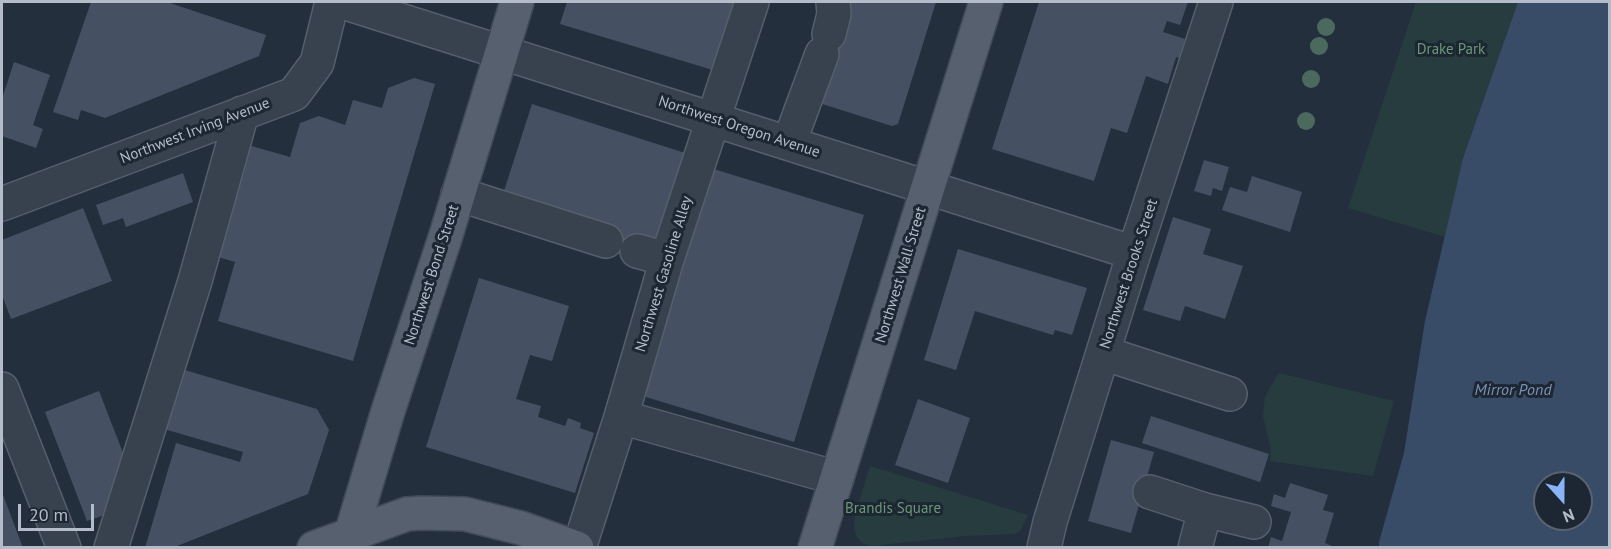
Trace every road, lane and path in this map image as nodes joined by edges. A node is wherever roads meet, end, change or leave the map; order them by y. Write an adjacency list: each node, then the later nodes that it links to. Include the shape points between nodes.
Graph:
1 (332, 2): 9 (street, Northwest Irving Avenue, via 317,63 294,94)
2 (343, 2): 8 (street, Northwest Oregon Avenue)
3 (517, 2): 8 (main road, Northwest Bond Street)
4 (752, 2): 10 (street, Northwest Gasoline Alley)
5 (833, 2): 11 (street, via 826,44)
6 (986, 2): 12 (main road, Northwest Wall Street)
7 (1216, 2): 16 (street, Northwest Brooks Street)
8 (501, 52): 10 (street, Northwest Oregon Avenue); 13 (main road, Northwest Bond Street)
9 (242, 113): 14 (street, Northwest Irving Avenue); 28 (street, via 195,281)
10 (714, 119): 11 (street, Northwest Oregon Avenue); 20 (street, Northwest Gasoline Alley, via 652,255)
11 (789, 143): 12 (street, Northwest Oregon Avenue)
12 (928, 186): 16 (street, Northwest Oregon Avenue); 22 (main road, Northwest Wall Street)
13 (458, 194): 15 (street); 26 (main road, Northwest Bond Street)
14 (2, 204)
15 (606, 241)
16 (1134, 253): 17 (street, Northwest Brooks Street)
17 (1103, 353): 19 (street); 32 (street, Northwest Brooks Street)
18 (2, 388): 21 (street)
19 (1230, 394)
20 (621, 417): 22 (street); 30 (street, Northwest Gasoline Alley)
21 (8, 425): 27 (street)
22 (837, 478): 31 (main road, Northwest Wall Street)
23 (1150, 492): 24 (street)
24 (1205, 510): 25 (street); 33 (street)
25 (1254, 522)
26 (349, 540): 29 (main road); 30 (main road, via 407,514 465,514)
27 (64, 548)
28 (111, 548)
29 (314, 548)
30 (578, 548)
31 (815, 548)
32 (1044, 548)
33 (1195, 548)

